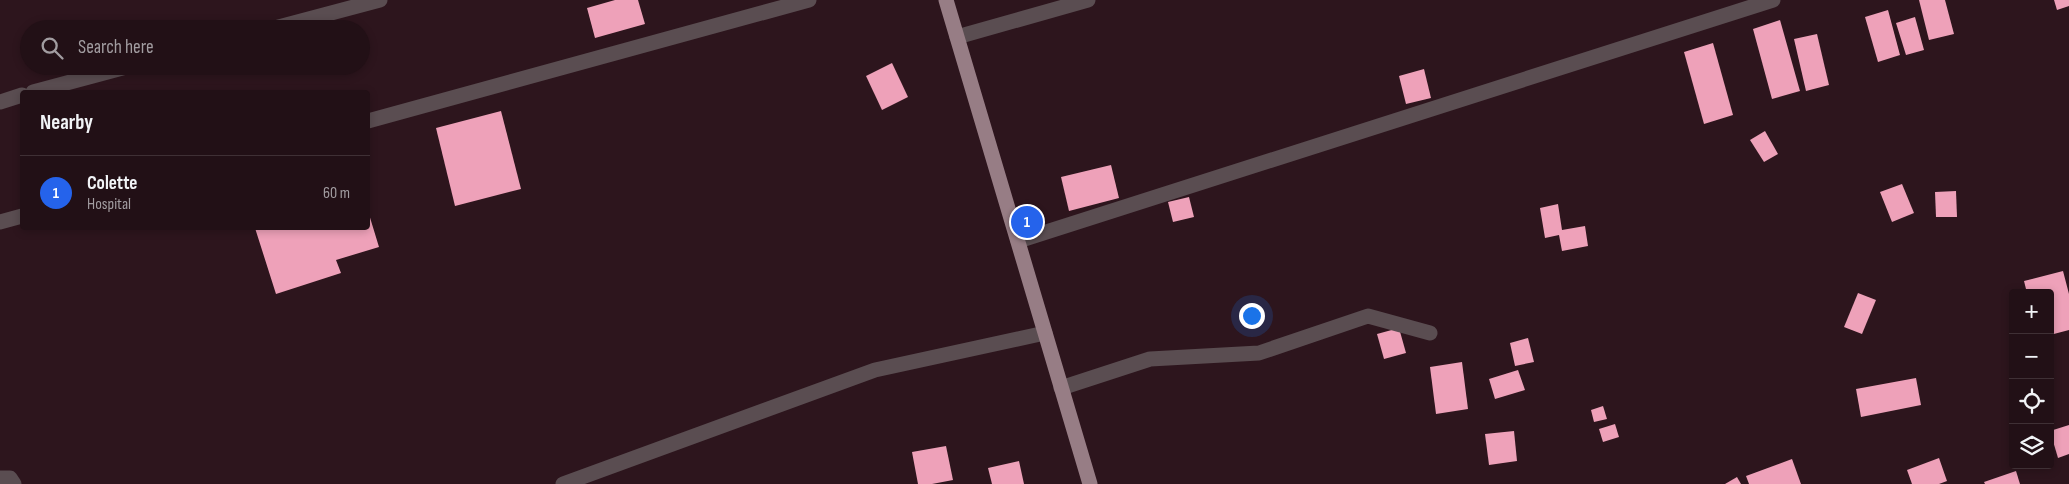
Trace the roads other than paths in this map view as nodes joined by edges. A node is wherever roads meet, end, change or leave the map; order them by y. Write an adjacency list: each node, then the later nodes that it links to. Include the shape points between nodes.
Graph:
1 (380, 0): 6 (street)
2 (809, 0): 12 (street)
3 (946, 0): 7 (main road)
4 (1088, 0): 7 (street)
5 (1773, 0): 15 (street)
6 (305, 20)
7 (957, 37): 15 (main road)
8 (96, 75): 9 (street)
9 (40, 90)
10 (20, 96): 11 (street)
11 (0, 102)
12 (370, 120)
13 (20, 217): 14 (street)
14 (0, 222)
15 (1018, 241): 16 (main road)
16 (1045, 333): 18 (main road); 21 (street, via 875,370)
17 (1430, 334): 18 (street, via 1368,316 1260,353 1150,359)
18 (1061, 388): 22 (main road)
19 (0, 478): 20 (street, via 10,478)
20 (14, 484)
21 (563, 484)
22 (1090, 484)

